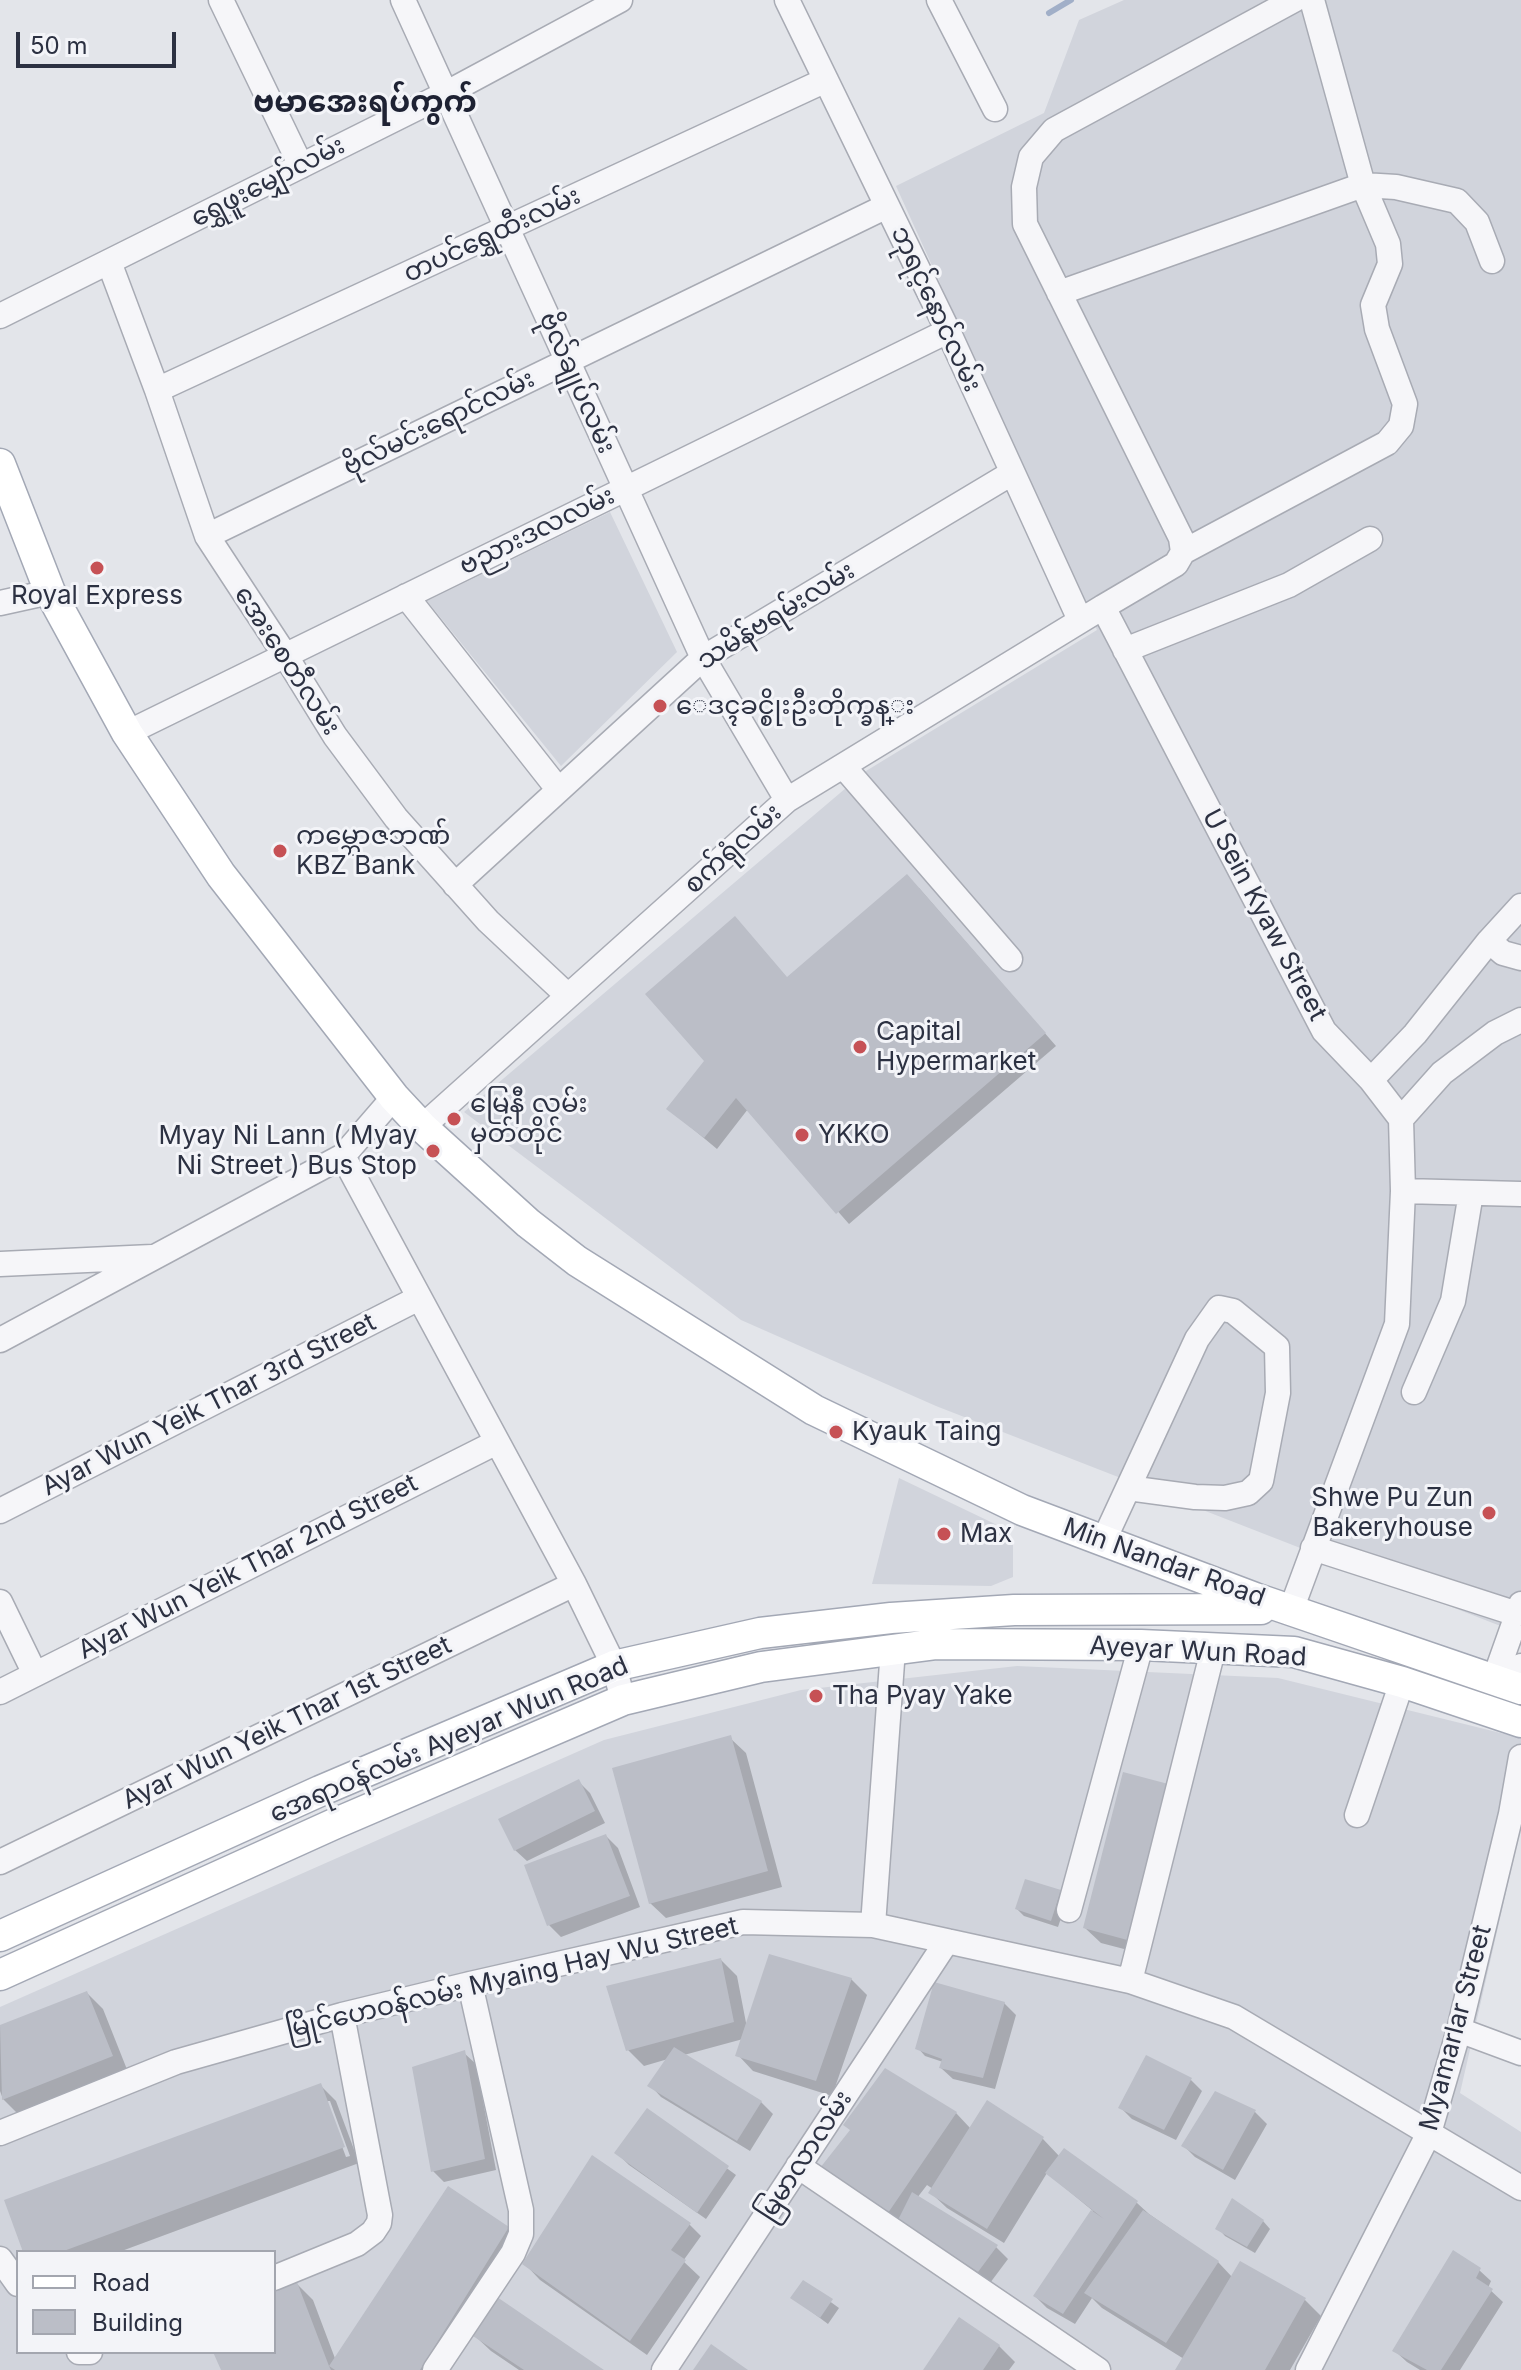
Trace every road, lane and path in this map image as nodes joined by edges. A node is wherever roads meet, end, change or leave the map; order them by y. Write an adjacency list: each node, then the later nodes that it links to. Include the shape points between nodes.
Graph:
1 (221, 0): 11 (street)
2 (403, 0): 9 (street, ဗိုလ်ချုပ်လမ်း)
3 (620, 0): 9 (street, ရွှေဖူးမျှော်လမ်း)
4 (787, 0): 8 (street, ဘုရင့်နောင်လမ်း)
5 (939, 0): 10 (street)
6 (1294, 0): 17 (street, via 1054,130 1031,157 1024,187 1025,224)
7 (1312, 0): 12 (street)
8 (826, 80): 13 (street, ဘုရင့်နောင်လမ်း); 14 (street, တပင်ရွှေထီးလမ်း)
9 (447, 93): 11 (street, ရွှေဖူးမျှော်လမ်း); 14 (street, ဗိုလ်ချုပ်လမ်း)
10 (995, 109)
11 (301, 166): 16 (street, ရွှေဖူးမျှော်လမ်း)
12 (1363, 185): 15 (street, via 1457,201 1477,222); 17 (street); 27 (street, via 1388,244 1390,264 1373,305 1405,404 1401,426 1387,443)
13 (887, 206): 19 (street, ဘုရင့်နောင်လမ်း); 20 (street, ဗိုလ်မင်းရောင်လမ်း)
14 (507, 228): 20 (street, ဗိုလ်ချုပ်လမ်း); 21 (street, တပင်ရွှေထီးလမ်း)
15 (1492, 261)
16 (109, 262): 18 (street, ရွှေဖူးမျှော်လမ်း); 21 (street, အေးစေတီလမ်း)
17 (1059, 293): 27 (street, via 1181,538)
18 (0, 316)
19 (948, 331): 23 (street, ဘုရင့်နောင်လမ်း); 24 (street, ဗညားဒလလမ်း)
20 (567, 361): 24 (street, ဗိုလ်ချုပ်လမ်း); 25 (street, ဗိုလ်မင်းရောင်လမ်း)
21 (157, 390): 25 (street, အေးစေတီလမ်း)
22 (0, 464): 28 (main road, Min Nandar Road)
23 (1012, 473): 32 (street, ဘုရင့်နောင်လမ်း); 35 (street, သမိန်ဗရမ်းလမ်း)
24 (625, 489): 29 (street, ဗညားဒလလမ်း); 35 (street, ဗိုလ်ချုပ်လမ်း)
25 (207, 536): 34 (street, အေးစေတီလမ်း)
26 (1370, 539): 33 (street, via 1289,585)
27 (1183, 552): 31 (street, via 1176,564)
28 (50, 592): 30 (street); 36 (main road, Min Nandar Road)
29 (406, 596): 34 (street, ဗညားဒလလမ်း); 38 (street)
30 (0, 603)
31 (1103, 607): 32 (street); 33 (street, U Sein Kyaw Street)
32 (1080, 620): 37 (street, စက်ရုံလမ်း)
33 (1125, 650): 47 (street, U Sein Kyaw Street, via 1324,1031)
34 (285, 655): 36 (street, ဗညားဒလလမ်း); 40 (street, အေးစေတီလမ်း, via 335,736)
35 (703, 658): 38 (street, သမိန်ဗရမ်းလမ်း); 39 (street, ဗိုလ်ချုပ်လမ်း)
36 (127, 733): 48 (main road, Min Nandar Road, via 221,875)
37 (844, 767): 39 (street, စက်ရုံလမ်း); 44 (street)
38 (558, 789): 40 (street, သမိန်ဗရမ်းလမ်း)
39 (787, 800): 45 (street, စက်ရုံလမ်း)
40 (455, 885): 45 (street, အေးစေတီလမ်း)
41 (1521, 906): 42 (street)
42 (1489, 941): 43 (street, via 1503,953); 47 (street)
43 (1521, 958)
44 (1010, 959)
45 (568, 996): 50 (street, စက်ရုံလမ်း)
46 (1521, 1020): 49 (street, via 1442,1073)
47 (1371, 1080): 49 (street, U Sein Kyaw Street)
48 (394, 1097): 50 (main road, Min Nandar Road); 51 (street)
49 (1401, 1119): 52 (street)
50 (422, 1127): 63 (main road, Min Nandar Road, via 577,1261 814,1410 1022,1510)
51 (343, 1156): 55 (street); 57 (street)
52 (1403, 1191): 53 (street); 64 (street, via 1397,1324)
53 (1471, 1193): 54 (street); 59 (street, via 1453,1301)
54 (1521, 1194)
55 (158, 1256): 56 (street); 58 (street)
56 (0, 1264)
57 (419, 1298): 60 (street); 62 (street, Ayar Wun Yeik Thar 3rd Street)
58 (0, 1340)
59 (1414, 1392)
60 (497, 1442): 65 (street); 76 (street, Ayar Wun Yeik Thar 2nd Street)
61 (1128, 1488): 61 (street, via 1197,1339 1219,1308 1233,1311 1277,1347 1278,1393 1261,1481 1248,1493 1225,1498); 63 (street)
62 (0, 1511)
63 (1103, 1542): 69 (main road, Min Nandar Road)
64 (1313, 1548): 67 (street); 69 (street)
65 (574, 1584): 75 (street); 85 (street, Ayar Wun Yeik Thar 1st Street)
66 (0, 1602): 76 (street)
67 (1519, 1609): 77 (street)
68 (1014, 1610): 69 (main road, Ayeyar Wun Road, via 1225,1607); 75 (main road, အေရာဝန်လမ်း Ayeyar Wun Road, via 760,1633)
69 (1299, 1612): 74 (main road); 77 (main road, Ayeyar Wun Road)
70 (1009, 1645): 71 (main road, Ayeyar Wun Road); 72 (main road, အေရာဝန်လမ်း Ayeyar Wun Road)
71 (1141, 1645): 73 (main road, Ayeyar Wun Road); 86 (street)
72 (893, 1649): 80 (main road, အေရာဝန်လမ်း Ayeyar Wun Road, via 761,1667); 87 (street)
73 (1213, 1650): 74 (main road, Ayeyar Wun Road); 91 (street)
74 (1294, 1652): 78 (main road, Ayeyar Wun Road)
75 (614, 1666): 80 (street); 88 (main road, အေရာဝန်လမ်း Ayeyar Wun Road)
76 (35, 1674): 79 (street, Ayar Wun Yeik Thar 2nd Street)
77 (1513, 1680)
78 (1402, 1682): 81 (main road, Ayeyar Wun Road); 83 (street)
79 (0, 1692)
80 (623, 1700): 90 (main road, အေရာဝန်လမ်း Ayeyar Wun Road)
81 (1521, 1722)
82 (1521, 1757): 84 (street, Myamarlar Street)
83 (1357, 1815)
84 (1516, 1816): 94 (street, Myamarlar Street)
85 (0, 1862)
86 (1069, 1910)
87 (873, 1925): 89 (street, မြိုင်ဟေဝန်လမ်း Myaing Hay Wu Street); 92 (street, မြိုင်ဟေဝန်လမ်း Myaing Hay Wu Street, via 743,1922)
88 (0, 1936)
89 (947, 1941): 91 (street, မြိုင်ဟေဝန်လမ်း Myaing Hay Wu Street); 98 (street, မြမာလာလမ်း)
90 (0, 1975)
91 (1130, 1981): 97 (street, မြိုင်ဟေဝန်လမ်း Myaing Hay Wu Street, via 1234,2017)
92 (470, 1984): 93 (street, မြိုင်ဟေဝန်လမ်း Myaing Hay Wu Street); 103 (street, via 521,2210 521,2234)
93 (342, 2015): 96 (street, မြိုင်ဟေဝန်လမ်း Myaing Hay Wu Street, via 176,2062); 101 (street, via 379,2223 357,2244)
94 (1459, 2030): 95 (street); 97 (street, Myamarlar Street)
95 (1521, 2053)
96 (0, 2133)
97 (1429, 2133): 99 (street, မြိုင်ဟေဝန်လမ်း Myaing Hay Wu Street); 106 (street, Myamarlar Street)
98 (798, 2166): 104 (street, မြမာလာလမ်း); 105 (street)
99 (1521, 2188)
100 (0, 2259): 102 (street)
101 (276, 2277)
102 (16, 2281)
103 (435, 2370)
104 (664, 2370)
105 (1098, 2370)
106 (1308, 2370)

